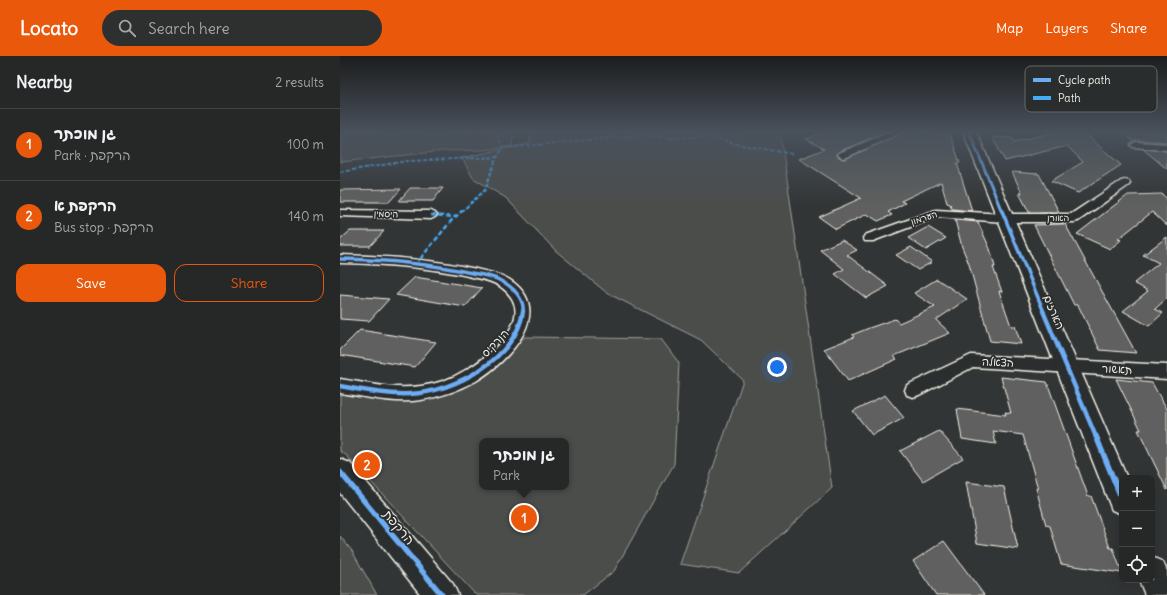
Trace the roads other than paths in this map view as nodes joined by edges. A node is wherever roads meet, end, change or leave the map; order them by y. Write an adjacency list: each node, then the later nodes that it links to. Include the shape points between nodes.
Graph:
1 (979, 156): 5 (street, הארזים)
2 (1124, 183): 5 (street, האורן, via 1074,218)
3 (340, 213): 4 (street, היסמין)
4 (431, 215)
5 (1004, 218): 6 (street, הערמון, via 936,213); 8 (street, הארזים)
6 (869, 238)
7 (340, 259): 10 (street, הנרקיס, via 463,270 492,277 506,283 518,293 524,306 517,333 490,362 469,377 421,393 392,395)
8 (1066, 366): 9 (street, תאשור); 11 (street, הצאלה, via 971,361); 13 (street, הארזים)
9 (1167, 372)
10 (340, 386)
11 (913, 390)
12 (340, 472): 15 (street, הרקפת)
13 (1119, 493)
14 (1155, 580): 16 (street)
15 (442, 595)
16 (1161, 595)

